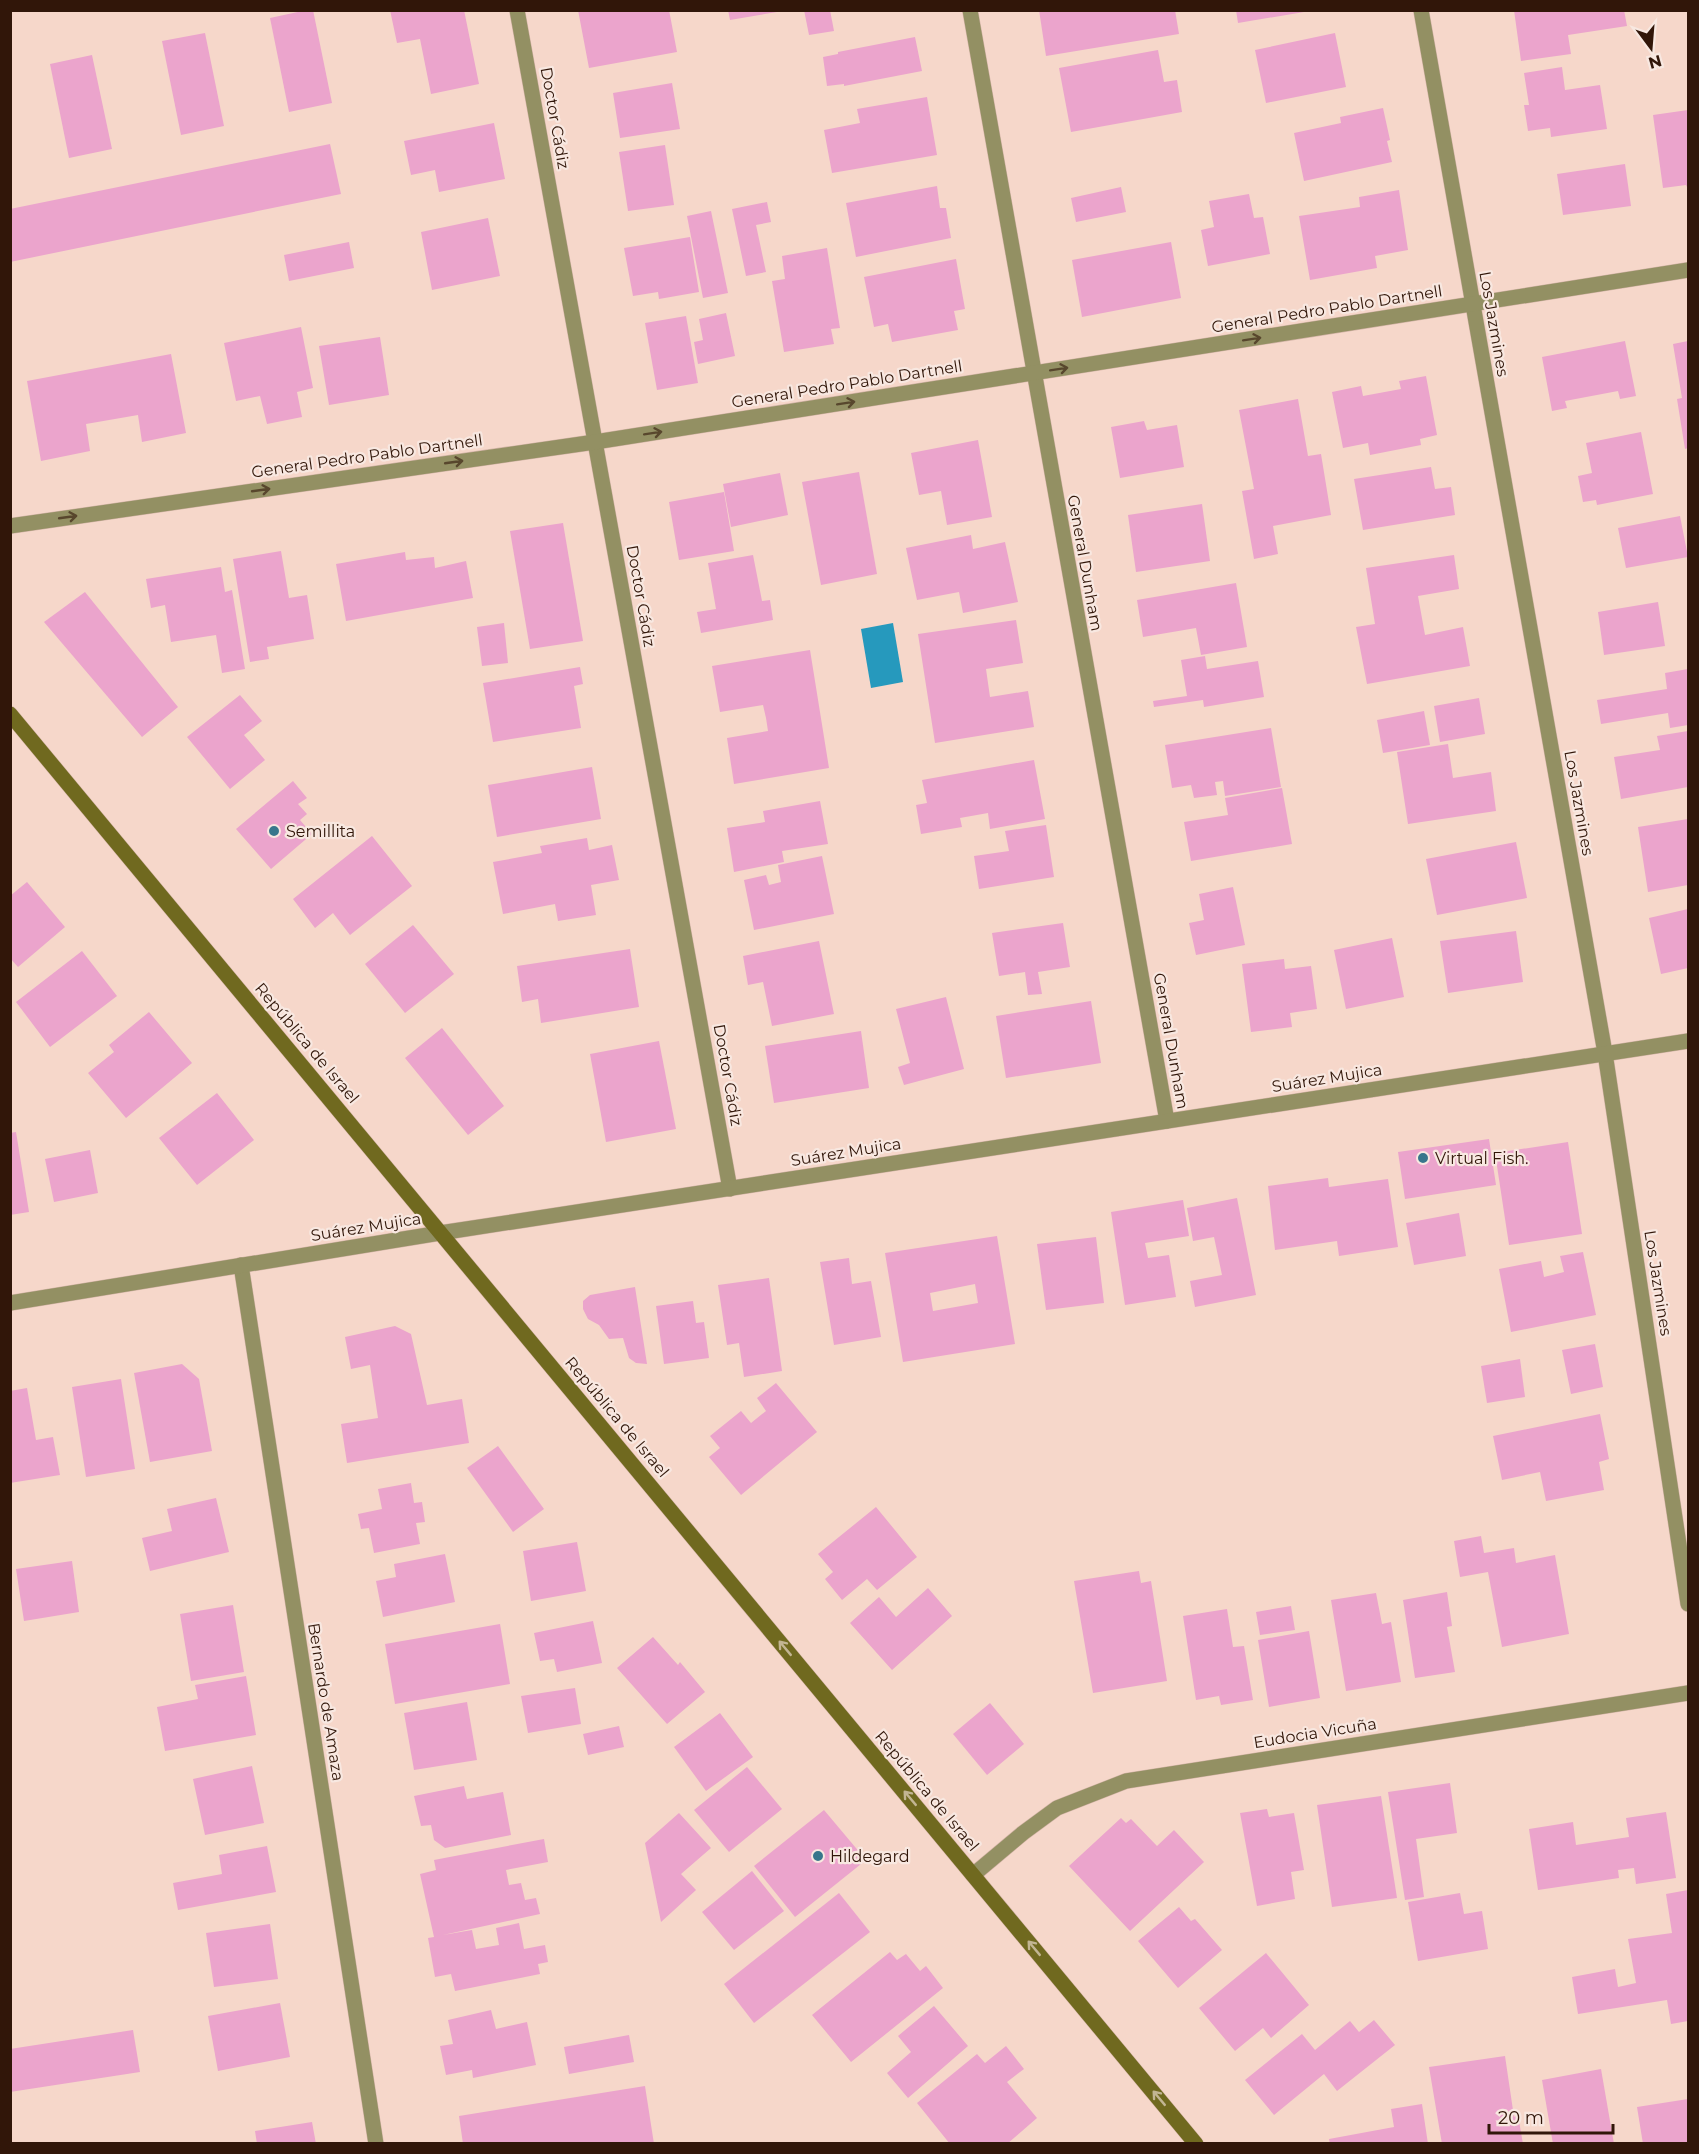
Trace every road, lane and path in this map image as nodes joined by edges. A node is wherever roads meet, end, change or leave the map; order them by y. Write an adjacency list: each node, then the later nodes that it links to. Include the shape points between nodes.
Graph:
1 (517, 10): 7 (street, Doctor Cádiz)
2 (970, 10): 6 (street, General Dunham)
3 (1421, 10): 5 (street, Los Jazmines)
4 (1689, 270): 5 (street, General Pedro Pablo Dartnell)
5 (1472, 304): 6 (street, General Pedro Pablo Dartnell, one-way to 5); 11 (street, Los Jazmines)
6 (1034, 373): 7 (street, General Pedro Pablo Dartnell, one-way to 6); 12 (street, General Dunham)
7 (595, 442): 8 (street, General Pedro Pablo Dartnell, one-way to 7); 13 (street, Doctor Cádiz)
8 (10, 526)
9 (10, 714): 14 (street, República de Israel)
10 (1689, 1041): 11 (street, Suárez Mujica)
11 (1605, 1053): 12 (street, Suárez Mujica); 17 (street, Los Jazmines)
12 (1167, 1121): 13 (street, Suárez Mujica)
13 (730, 1188): 14 (street, Suárez Mujica)
14 (440, 1233): 15 (street, Suárez Mujica); 19 (street, República de Israel, one-way to 14)
15 (241, 1265): 16 (street, Suárez Mujica); 20 (street, Bernardo de Amaza)
16 (10, 1304)
17 (1689, 1604)
18 (1689, 1693): 19 (street, Eudocia Vicuña, via 1126,1781 1056,1808)
19 (974, 1875): 21 (street, República de Israel, one-way to 19)
20 (376, 2144)
21 (1196, 2144)

